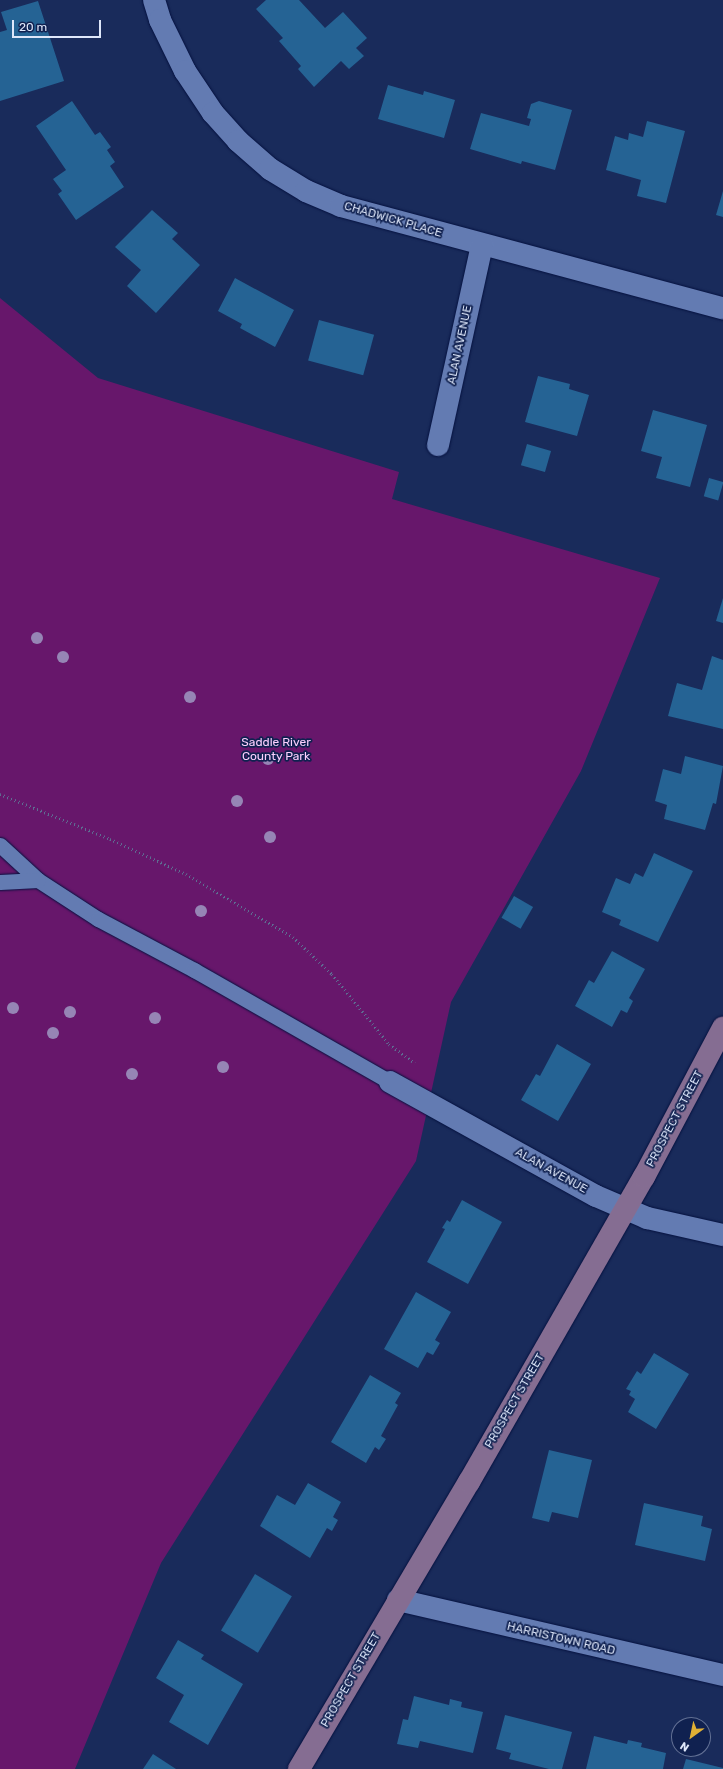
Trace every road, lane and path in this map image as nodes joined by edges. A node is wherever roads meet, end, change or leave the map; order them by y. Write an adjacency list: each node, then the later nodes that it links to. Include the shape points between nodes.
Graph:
1 (154, 0): 2 (street, CHADWICK PLACE, via 160,20 185,71 213,113 238,142 270,169 306,191 341,206)
2 (482, 245): 3 (street, CHADWICK PLACE); 4 (street, ALAN AVENUE)
3 (723, 308)
4 (438, 445)
5 (0, 794): 10 (path, via 110,839 186,874 293,937 332,974 389,1044)
6 (0, 845): 7 (lane)
7 (38, 880): 8 (lane); 11 (lane, via 98,919 194,970)
8 (0, 882)
9 (723, 1028): 12 (main road, PROSPECT STREET)
10 (417, 1065)
11 (390, 1082): 12 (street, ALAN AVENUE, via 596,1196)
12 (625, 1208): 13 (street, ALAN AVENUE, via 647,1218); 14 (main road, PROSPECT STREET)
13 (723, 1235)
14 (398, 1600): 15 (street, HARRISTOWN ROAD); 16 (main road, PROSPECT STREET)
15 (723, 1675)
16 (299, 1769)

